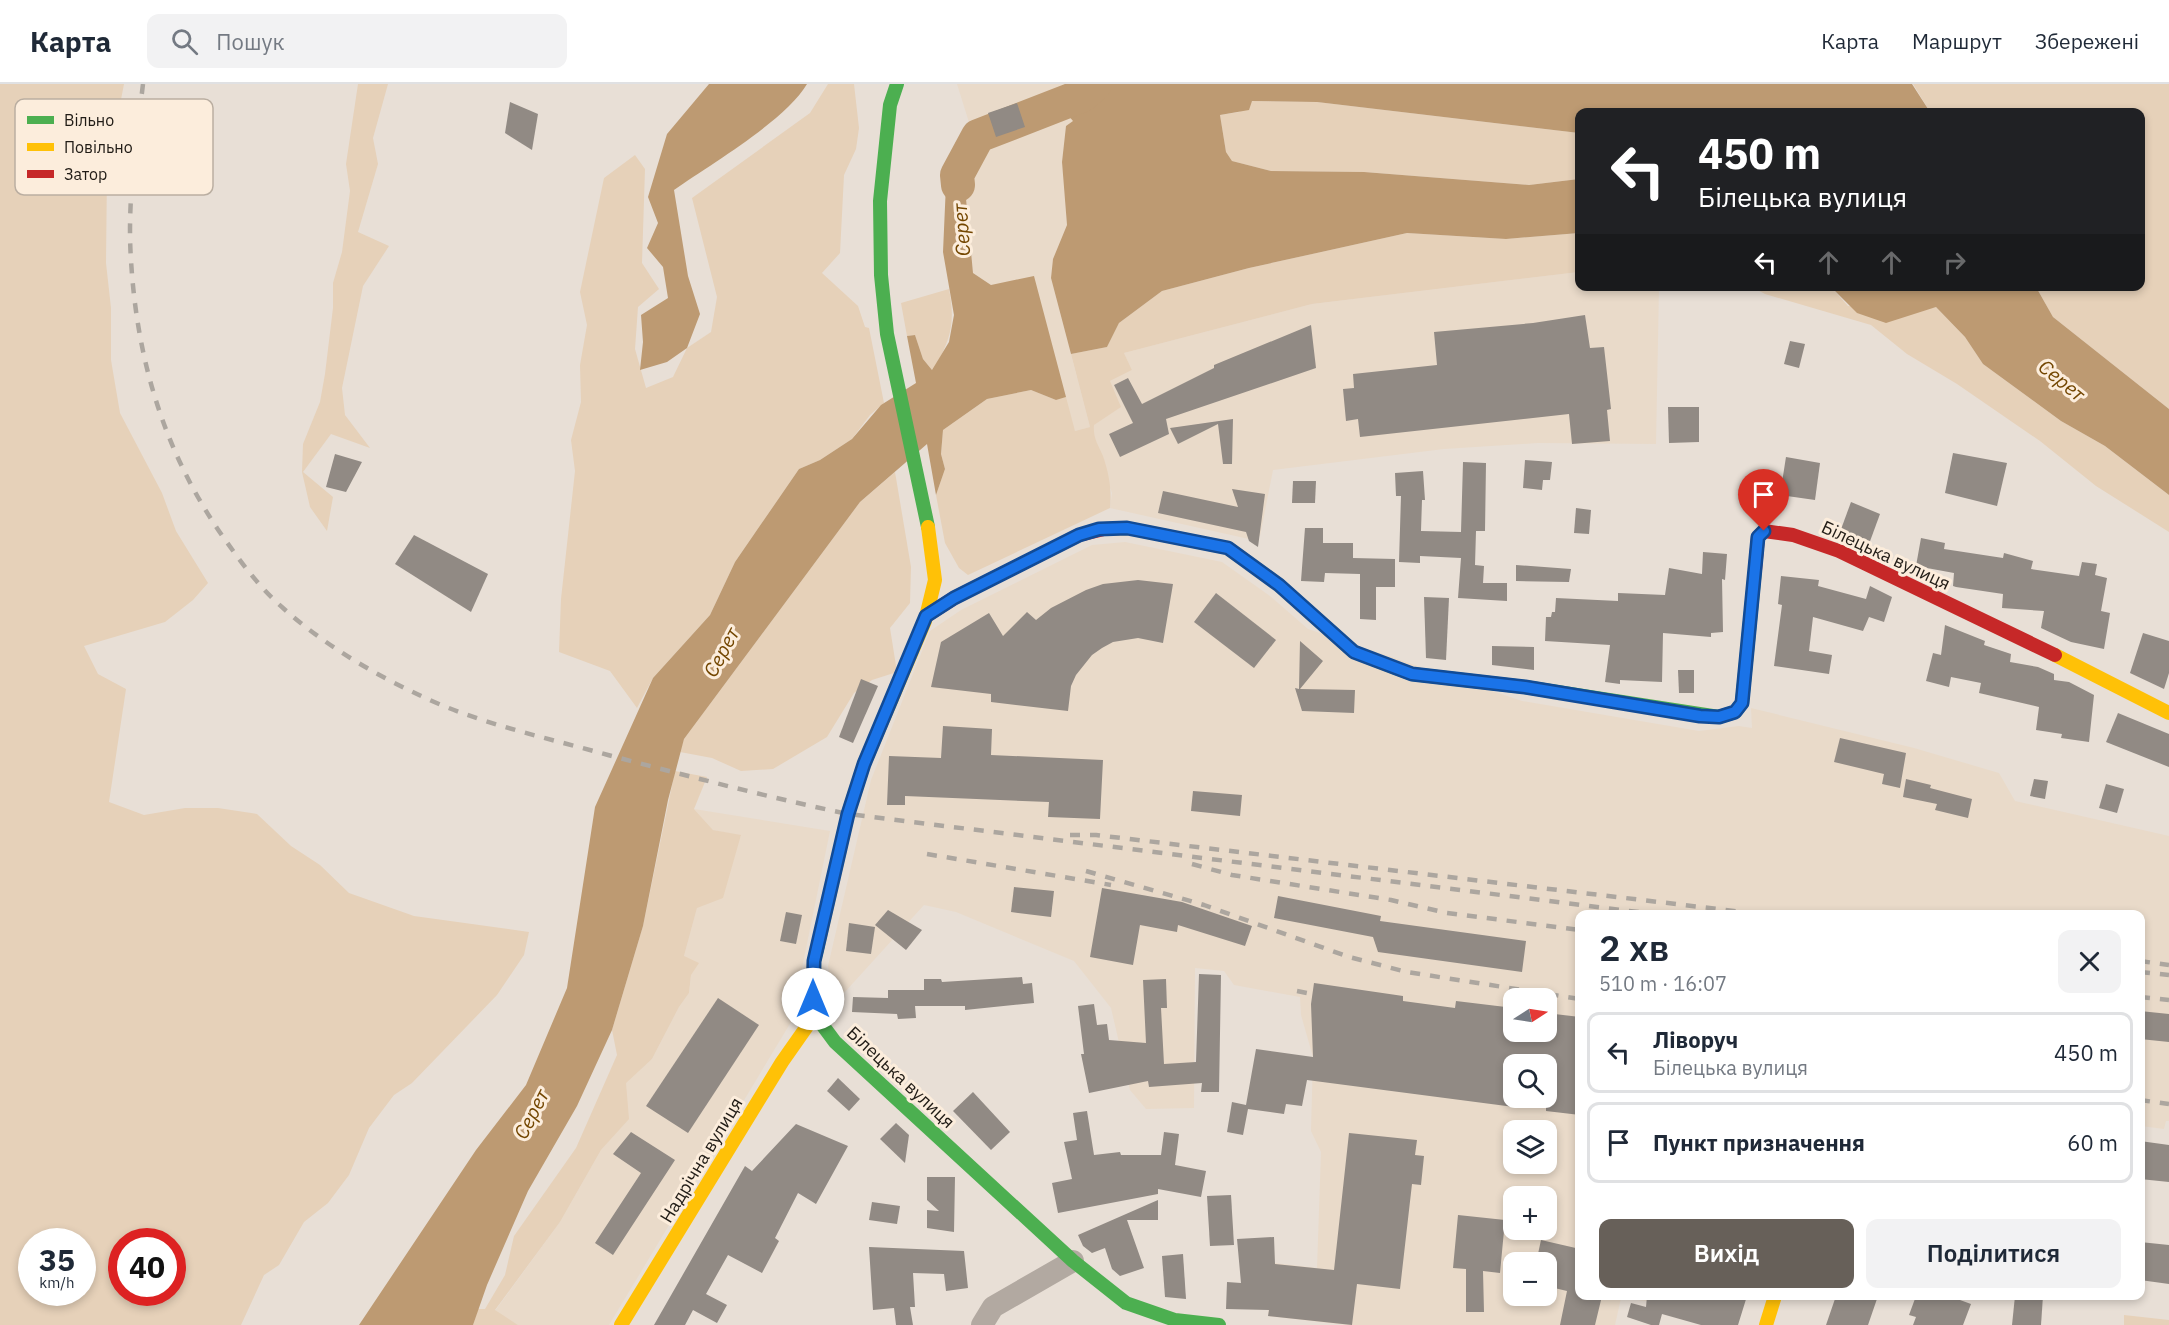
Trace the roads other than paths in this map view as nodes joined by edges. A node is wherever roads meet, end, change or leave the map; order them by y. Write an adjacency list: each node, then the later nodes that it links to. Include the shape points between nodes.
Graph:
1 (897, 84): 2 (street, via 890,105 880,201 880,275 887,334 934,554 935,580)
2 (926, 616): 3 (street, Білецька вулиця, via 1079,535 1099,529 1127,528 1228,548 1279,585 1354,652 1412,674 1719,717 1735,712 1742,703 1758,537 1764,531 1776,531 1839,551); 4 (street, via 864,764 848,814 818,942 812,980)
3 (2169, 713)
4 (815, 1015): 5 (street, Білецька вулиця, via 835,1042); 7 (street, Надрічна вулиця, via 782,1062)
5 (1073, 1261): 8 (street, via 993,1307); 9 (street, Білецька вулиця, via 1126,1303 1175,1320)
6 (1774, 1300): 10 (street)
7 (621, 1325)
8 (982, 1325)
9 (1219, 1325)
10 (1766, 1325)

